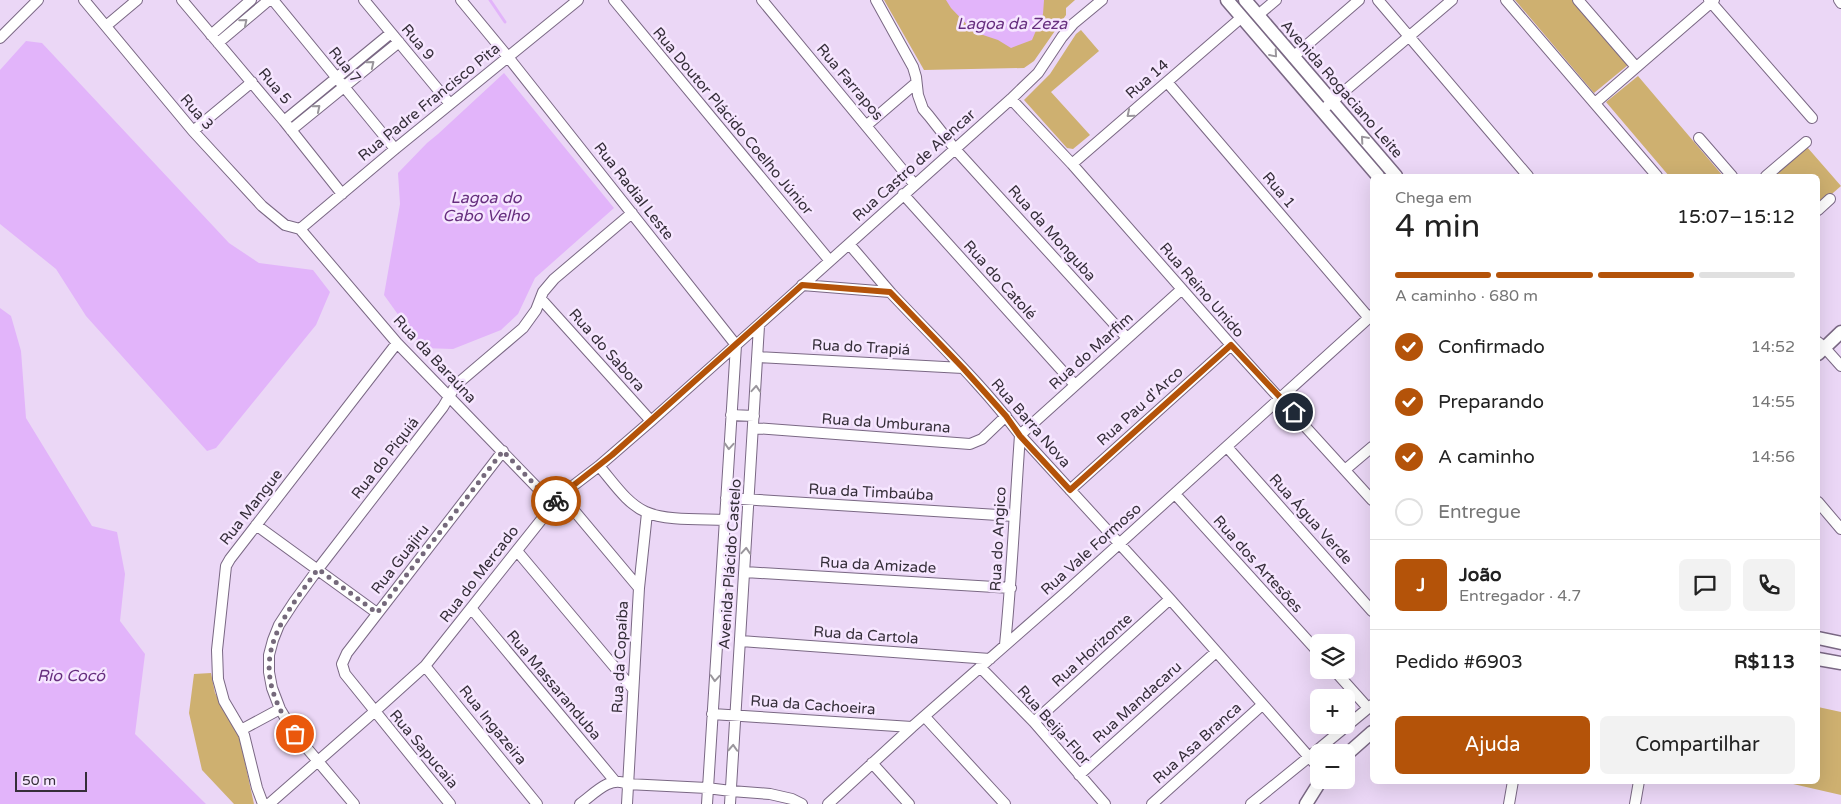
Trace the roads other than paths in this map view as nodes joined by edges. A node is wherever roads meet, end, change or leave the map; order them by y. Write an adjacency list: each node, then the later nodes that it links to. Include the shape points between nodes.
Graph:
1 (38, 0): 29 (street)
2 (84, 0): 25 (street, Rua 3)
3 (136, 0): 25 (street)
4 (182, 0): 27 (street, Rua 5)
5 (251, 0): 27 (street)
6 (271, 0): 31 (street, one-way to 6); 35 (street, Rua 7)
7 (364, 0): 26 (street, Rua 9)
8 (461, 0): 32 (street, Rua Radial Leste)
9 (578, 0): 32 (street, Rua Padre Francisco Pita)
10 (614, 0): 68 (street, Rua Doutor Plácido Coelho Júnior)
11 (762, 0): 46 (street, Rua Farrapos)
12 (876, 0): 38 (street, Rua da Monguba, via 913,67)
13 (1102, 0): 40 (street, Rua Castro de Alencar, via 1073,24 1038,73)
14 (1227, 0): 24 (main road, Avenida Rogaciano Leite)
15 (1245, 0): 23 (main road, Avenida Rogaciano Leite)
16 (1276, 0): 23 (street)
17 (1358, 0): 33 (street)
18 (1378, 0): 28 (street)
19 (1452, 0): 28 (street)
20 (1506, 0): 41 (street)
21 (1578, 0): 34 (street)
22 (1711, 1): 34 (street); 44 (street)
23 (1258, 15): 33 (main road, Avenida Rogaciano Leite)
24 (1242, 17): 37 (street, Rua 14); 43 (main road, Avenida Rogaciano Leite, one-way to 43)
25 (106, 26): 48 (street, Rua 3)
26 (391, 33): 30 (street, Rua 9); 35 (street)
27 (211, 35): 31 (street, Rua 5)
28 (1408, 37): 43 (street); 56 (street)
29 (0, 38)
30 (399, 42): 39 (street, one-way to 30); 42 (street, Rua 9)
31 (218, 43): 36 (street, Rua 5)
32 (508, 56): 42 (street, Rua Padre Francisco Pita); 65 (street, Rua Radial Leste)
33 (1293, 56): 43 (main road, Avenida Rogaciano Leite)
34 (1636, 67): 41 (street)
35 (336, 78): 39 (street, Rua 7); 45 (street)
36 (252, 82): 45 (street, Rua 5); 48 (street)
37 (1167, 82): 53 (street, Rua 14, one-way to 53); 73 (street, Rua 1)
38 (916, 83): 46 (street); 52 (street, Rua da Monguba, via 923,109)
39 (343, 86): 47 (street, one-way to 39); 51 (street, Rua 7)
40 (1011, 98): 52 (street, Rua Castro de Alencar); 53 (street, Rua Reino Unido)
41 (1595, 103): 57 (street)
42 (450, 104): 51 (street, Rua Padre Francisco Pita)
43 (1327, 106): 54 (main road, Avenida Rogaciano Leite); 55 (main road, Avenida Rogaciano Leite, one-way to 43)
44 (1812, 118)
45 (284, 121): 47 (street, Rua 5)
46 (867, 125): 60 (street, Rua Farrapos)
47 (292, 130): 61 (street, Rua 5)
48 (193, 132): 66 (street, Rua 3, via 262,206 285,224)
49 (1699, 138): 58 (street)
50 (1806, 142): 59 (street)
51 (395, 149): 61 (street, Rua Padre Francisco Pita)
52 (956, 149): 60 (street, Rua Castro de Alencar); 77 (street, Rua da Monguba)
53 (1072, 164): 70 (street, Rua Reino Unido)
54 (1377, 174)
55 (1394, 174)
56 (1526, 174)
57 (1655, 174)
58 (1730, 174)
59 (1768, 174)
60 (915, 185): 62 (street, Rua Castro de Alencar)
61 (342, 194): 66 (street, Rua Padre Francisco Pita)
62 (903, 194): 67 (street, Rua Castro de Alencar); 85 (street, Rua do Catolé)
63 (1830, 199): 64 (street)
64 (1820, 208)
65 (632, 213): 72 (street, Rua do Piquiá, via 554,279); 79 (street, Rua Radial Leste)
66 (300, 229): 78 (street, Rua da Baraúna)
67 (849, 244): 68 (street, Rua Castro de Alencar); 71 (street, Rua Barra Nova)
68 (830, 261): 69 (street, Rua Castro de Alencar)
69 (802, 285): 71 (street); 75 (street, Rua Castro de Alencar)
70 (1182, 290): 77 (street, Rua do Marfim); 80 (street, Rua Reino Unido)
71 (890, 292): 84 (street, Rua Barra Nova)
72 (541, 299): 86 (street, Rua do Piquiá, via 523,328 456,385); 91 (street, Rua do Sabora)
73 (1370, 315)
74 (1370, 317): 87 (street, Rua Vale Formoso)
75 (759, 326): 79 (street, Rua Castro de Alencar); 82 (street, Avenida Plácido Castelo)
76 (1841, 332): 81 (main road)
77 (1127, 338): 85 (street, Rua do Marfim)
78 (397, 343): 86 (street, Rua da Baraúna); 110 (street, Rua Mangue)
79 (736, 345): 88 (street, Avenida Plácido Castelo); 91 (street, Rua do Mercado)
80 (1231, 345): 87 (street, Rua Reino Unido); 99 (street, Rua Pau d'Arco)
81 (1820, 348): 83 (street)
82 (758, 357): 84 (street, Rua do Trapiá); 89 (street, Avenida Plácido Castelo, one-way to 82)
83 (1841, 366)
84 (963, 368): 90 (street, Rua Barra Nova)
85 (1075, 385): 93 (street, Rua do Marfim)
86 (449, 397): 96 (street, Rua da Baraúna); 114 (street, Rua do Piquiá)
87 (1281, 398): 94 (street, Rua Vale Formoso); 98 (street, Rua Reino Unido)
88 (731, 415): 89 (street); 102 (street, Avenida Plácido Castelo, one-way to 102)
89 (754, 416): 92 (street, Avenida Plácido Castelo)
90 (1006, 416): 92 (street, Rua da Umburana, via 982,439 970,444); 93 (street, Rua Barra Nova)
91 (651, 420): 97 (street, Rua do Mercado)
92 (754, 428): 104 (street, Avenida Plácido Castelo)
93 (1020, 436): 99 (street, Rua Barra Nova); 108 (street, Rua do Angico)
94 (1227, 447): 100 (street, Rua Vale Formoso); 120 (street, Rua Água Verde)
95 (1370, 449): 98 (street)
96 (503, 451): 105 (street, Rua da Baraúna); 121 (street, Rua Guajiru)
97 (598, 466): 101 (street, Rua do Mercado); 107 (street, via 633,504)
98 (1346, 469): 103 (street, Rua Reino Unido)
99 (1070, 490): 112 (street, Rua Barra Nova)
100 (1175, 494): 112 (street, Rua Vale Formoso); 124 (street, Rua dos Artesões)
101 (561, 495): 105 (street, Rua do Mercado); 116 (street)
102 (726, 498): 104 (street, Rua da Timbaúba); 109 (street, Avenida Plácido Castelo)
103 (1370, 498)
104 (749, 500): 108 (street, Rua da Timbaúba); 115 (street, Avenida Plácido Castelo, one-way to 104)
105 (553, 504): 113 (street, Rua do Mercado)
106 (1820, 504): 111 (street)
107 (647, 513): 109 (street); 116 (street, Rua da Copaíba)
108 (1014, 516): 117 (street, Rua do Angico)
109 (724, 520): 139 (street, Avenida Plácido Castelo, one-way to 139)
110 (256, 525): 114 (street); 144 (street, Rua Mangue, via 226,566 216,650 220,688)
111 (1841, 529)
112 (1119, 545): 118 (street, Rua Barra Nova); 126 (street, Rua Vale Formoso)
113 (517, 551): 119 (street, Rua do Mercado); 134 (street)
114 (318, 569): 121 (street); 137 (street, Rua do Piquiá, via 294,602 273,640 269,672)
115 (745, 572): 117 (street, Rua da Amizade); 123 (street, Avenida Plácido Castelo)
116 (639, 588): 134 (street, Rua da Copaíba)
117 (1010, 588): 126 (street, Rua do Angico)
118 (1170, 599): 127 (street, Rua Barra Nova); 142 (street, Rua Horizonte)
119 (471, 608): 131 (street, Rua do Mercado); 151 (street, Rua Massaranduba)
120 (1370, 609)
121 (377, 613): 138 (street, Rua Guajiru, via 342,664 345,674)
122 (1820, 638): 125 (main road)
123 (740, 641): 128 (street, Rua da Cartola); 140 (street, Avenida Plácido Castelo)
124 (1310, 643)
125 (1841, 643)
126 (1005, 645): 128 (street, Rua Vale Formoso)
127 (1216, 652): 135 (street, Rua Barra Nova); 150 (street, Rua Mandacaru)
128 (990, 659): 132 (street, Rua Vale Formoso)
129 (1820, 659): 130 (main road)
130 (1841, 663)
131 (425, 666): 138 (street, Rua do Mercado); 162 (street, Rua Ingazeira)
132 (980, 667): 141 (street, Rua Vale Formoso); 142 (street, Rua Beija-Flor)
133 (1343, 679): 136 (street)
134 (633, 689): 154 (street, Rua da Copaíba)
135 (1262, 705): 147 (street, Rua Barra Nova); 170 (street, Rua Asa Branca)
136 (1370, 707): 147 (street)
137 (280, 709): 144 (street); 148 (street, Rua do Piquiá, via 295,734)
138 (374, 712): 148 (street, Rua do Mercado); 161 (street, Rua Sapucaia)
139 (712, 714): 140 (street, Rua da Cachoeira); 156 (street, Avenida Plácido Castelo)
140 (734, 715): 143 (street, Rua da Cachoeira); 157 (street, Avenida Plácido Castelo, one-way to 140)
141 (925, 717): 143 (street, Rua Vale Formoso); 168 (street)
142 (1034, 722): 150 (street, Rua Beija-Flor)
143 (912, 727): 149 (street, Rua Vale Formoso)
144 (242, 730): 158 (street, Rua Mangue)
145 (1370, 734): 146 (main road)
146 (1355, 747)
147 (1309, 757): 171 (street)
148 (318, 761): 159 (street, Rua do Mercado); 160 (street, Rua do Piquiá)
149 (872, 764): 166 (street, Rua Vale Formoso); 167 (street)
150 (1079, 775): 169 (street, Rua Beija-Flor)
151 (614, 780): 154 (street, via 620,780); 163 (street)
152 (1512, 784): 173 (street)
153 (1638, 784): 174 (street)
154 (627, 787): 156 (street); 164 (street, Rua da Copaíba)
155 (1315, 789): 172 (main road)
156 (707, 795): 157 (street)
157 (730, 798): 165 (street, via 776,795)
158 (262, 804)
159 (268, 804)
160 (354, 804)
161 (450, 804)
162 (537, 804)
163 (580, 804)
164 (627, 804)
165 (802, 804)
166 (828, 804)
167 (909, 804)
168 (1005, 804)
169 (1105, 804)
170 (1152, 804)
171 (1251, 804)
172 (1306, 804)
173 (1509, 804)
174 (1635, 804)

